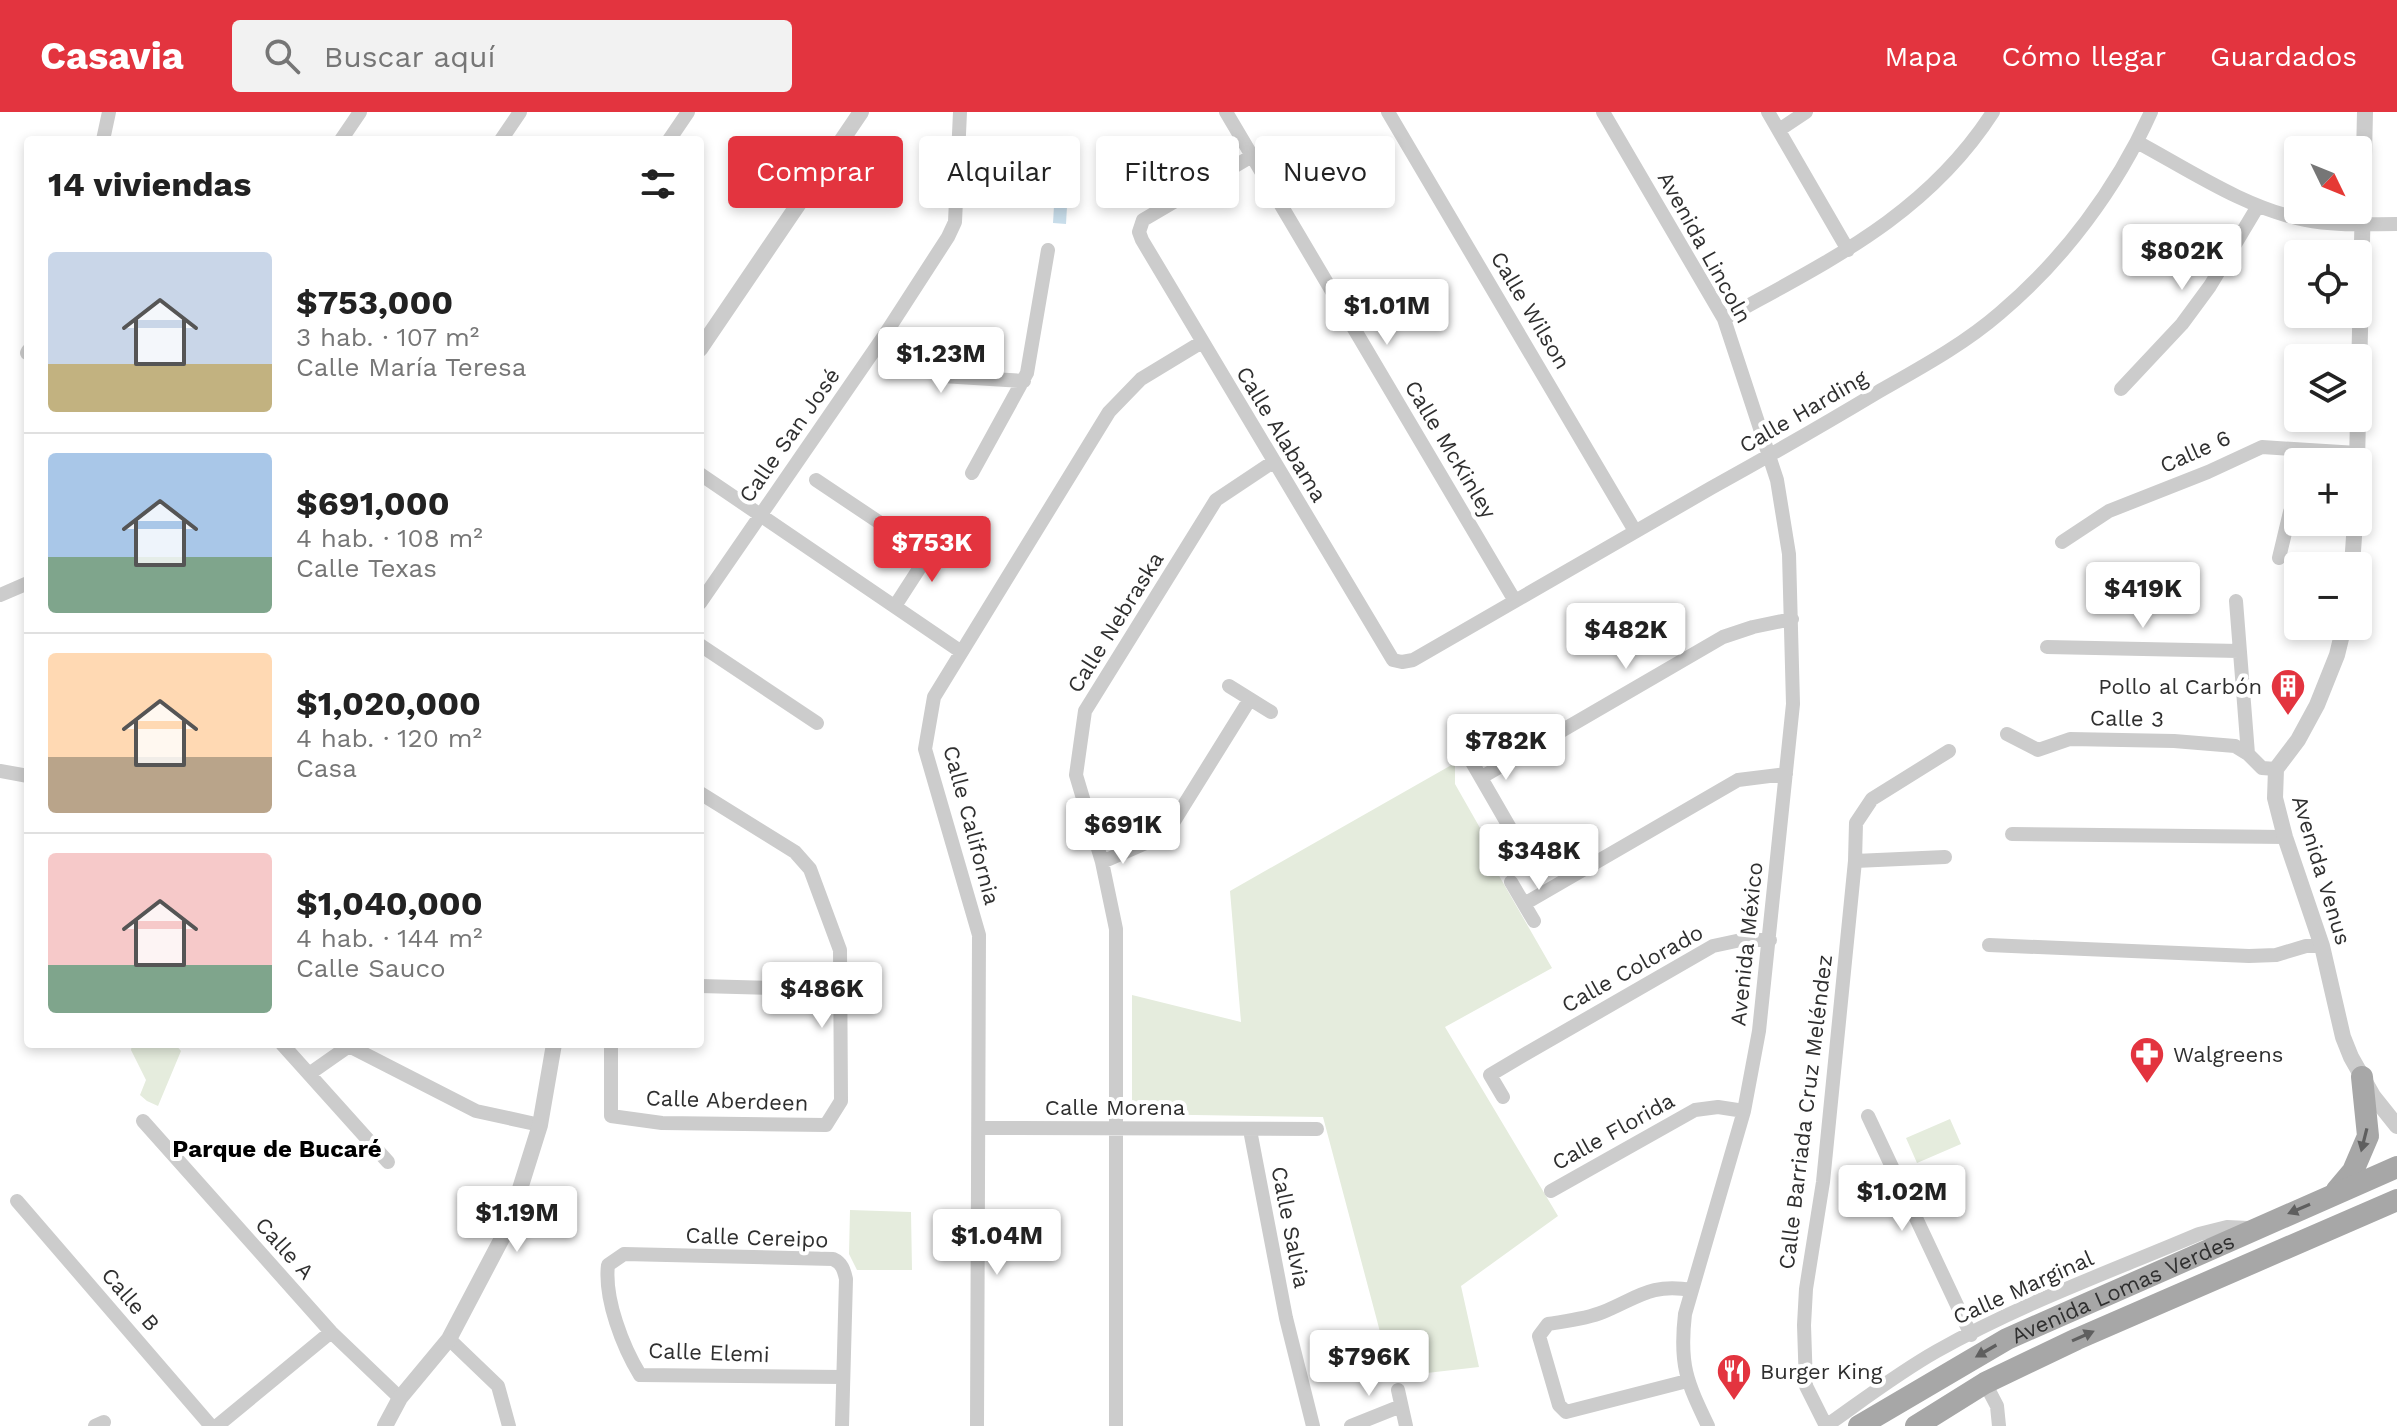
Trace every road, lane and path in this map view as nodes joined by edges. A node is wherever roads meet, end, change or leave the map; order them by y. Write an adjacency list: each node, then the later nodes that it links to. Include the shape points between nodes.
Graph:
1 (109, 112): 16 (street)
2 (360, 112): 17 (street)
3 (520, 112): 18 (street)
4 (861, 112): 33 (street)
5 (960, 112): 31 (street, Calle San José, via 955,222)
6 (1226, 112): 22 (street, Calle McKinley)
7 (1388, 112): 44 (street, Calle Wilson)
8 (1603, 112): 30 (street, Avenida Lincoln)
9 (1768, 112): 15 (street)
10 (1806, 112): 15 (street)
11 (1993, 112): 29 (street, via 1940,178)
12 (2151, 112): 21 (street, Calle Harding)
13 (2365, 112): 20 (street)
14 (681, 114): 19 (street)
15 (1779, 130): 29 (street)
16 (104, 136)
17 (344, 136)
18 (504, 136)
19 (671, 136)
20 (2365, 136)
21 (2137, 142): 23 (street); 38 (street, Calle Harding, via 2098,206 2001,312 1943,355)
22 (1252, 156): 32 (street, Calle Alabama, via 1143,220 1139,232); 53 (street, Calle McKinley)
23 (2258, 206): 24 (street); 35 (street, via 2182,324)
24 (2284, 214)
25 (2372, 223): 27 (street)
26 (2363, 224): 36 (street)
27 (2397, 224)
28 (1048, 250): 34 (street)
29 (1848, 250): 30 (street)
30 (1724, 319): 38 (street, Avenida Lincoln)
31 (884, 336): 34 (street, via 942,376); 43 (street, Calle San José)
32 (1202, 342): 39 (street, Calle Alabama); 60 (street, Calle California, via 1141,379 1109,412)
33 (704, 343)
34 (1024, 381): 40 (street)
35 (2121, 389)
36 (2357, 448)
37 (2284, 449): 47 (street, Calle 6, via 2262,447 2109,511)
38 (1770, 455): 44 (street, Calle Harding); 56 (street, Avenida México, via 1783,507)
39 (1273, 462): 62 (street, Calle Alabama, via 1393,660); 82 (street, Calle Nebraska, via 1216,500 1085,711 1076,775)
40 (972, 473)
41 (704, 477): 43 (street)
42 (816, 480): 48 (street)
43 (760, 515): 52 (street, Calle San José); 55 (street)
44 (1635, 531): 53 (street, Calle Harding)
45 (2284, 536): 49 (street)
46 (937, 541): 48 (street)
47 (2062, 542)
48 (928, 555): 55 (street)
49 (2279, 558)
50 (24, 585): 51 (street)
51 (0, 595)
52 (704, 597)
53 (1515, 601): 62 (street, Calle Harding)
54 (2236, 601): 61 (street)
55 (895, 606): 60 (street)
56 (1792, 619): 73 (street, Avenida México, via 1793,704); 75 (street, via 1723,637)
57 (2341, 640): 71 (street, Avenida Venus, via 2317,705)
58 (2047, 647): 61 (street)
59 (704, 648): 66 (street)
60 (960, 651): 104 (street, Calle California, via 934,697 925,749 979,935)
61 (2239, 651): 69 (street)
62 (1402, 662)
63 (1229, 686): 64 (street)
64 (1250, 699): 65 (street); 82 (street, via 1166,834)
65 (1271, 712)
66 (817, 723)
67 (2007, 734): 69 (street, Calle 3, via 2038,750 2070,739 2235,746)
68 (1949, 751): 81 (street, Calle Barriada Cruz Meléndez, via 1872,799 1856,823)
69 (2248, 754): 71 (street, Calle 3, via 2262,768)
70 (1469, 757): 75 (street)
71 (2276, 769): 79 (street, Avenida Venus, via 2275,798)
72 (0, 771): 74 (street)
73 (1786, 774): 84 (street, via 1738,780); 86 (street, Avenida México)
74 (24, 775)
75 (1482, 777): 77 (street)
76 (704, 795): 90 (street, Calle Aberdeen, via 795,852 810,869 840,950)
77 (1510, 828)
78 (2012, 834): 79 (street)
79 (2285, 837): 88 (street, Avenida Venus)
80 (1945, 857): 81 (street)
81 (1855, 861): 136 (street, Calle Barriada Cruz Meléndez, via 1823,1182 1804,1313 1806,1386)
82 (1102, 862): 105 (street, Calle Nebraska, via 1116,929)
83 (1511, 882): 84 (street)
84 (1524, 904): 85 (street)
85 (1534, 921)
86 (1770, 940): 98 (street, Calle Colorado, via 1713,946 1522,1056 1490,1075); 99 (street, Avenida México)
87 (1989, 945): 88 (street, via 2249,956)
88 (2322, 946): 97 (street, Avenida Venus, via 2343,1037)
89 (704, 986): 90 (street)
90 (841, 990): 95 (street, Calle Aberdeen, via 841,1101 826,1125 662,1123 611,1116)
91 (286, 1048): 96 (street)
92 (346, 1048): 96 (street)
93 (353, 1048): 102 (street, via 476,1111)
94 (553, 1048): 102 (street)
95 (611, 1048)
96 (309, 1074): 108 (street)
97 (2362, 1077): 103 (street, Avenida Venus); 111 (main road, one-way to 111, via 2368,1136 2353,1171)
98 (1503, 1097)
99 (1744, 1111): 110 (street, Calle Florida, via 1695,1110); 116 (street, Avenida México)
100 (1868, 1116): 118 (street)
101 (143, 1121): 117 (street, Calle A)
102 (540, 1125): 119 (street, via 508,1227)
103 (2397, 1126)
104 (979, 1128): 105 (street, Calle Morena); 130 (street, Calle California)
105 (1116, 1128): 107 (street, Calle Morena); 131 (street, Calle Nebraska)
106 (1317, 1129): 107 (street, Calle Morena)
107 (1250, 1130): 132 (street, Calle Salvia)
108 (388, 1162)
109 (2397, 1167): 111 (main road, Avenida Lomas Verdes)
110 (1551, 1191)
111 (2333, 1194): 114 (main road, Avenida Lomas Verdes, one-way to 114)
112 (2397, 1200): 122 (main road, Avenida Lomas Verdes, one-way to 112)
113 (17, 1201): 126 (street, Calle B)
114 (2254, 1228): 118 (street, Calle Marginal, via 2199,1234); 137 (main road, Avenida Lomas Verdes, one-way to 137, via 2007,1339)
115 (608, 1265): 120 (street, Calle Elemi, via 606,1281 626,1352 640,1375); 120 (street, Calle Cereipo, via 624,1254 838,1261 846,1279)
116 (1692, 1290): 121 (street, Avenida México, via 1683,1329); 121 (street, via 1657,1288 1601,1313 1548,1324 1539,1336 1559,1405 1566,1412)
117 (331, 1332): 124 (street, Calle A); 126 (street, Calle B)
118 (1971, 1335): 136 (street, Calle Marginal, via 1907,1369)
119 (449, 1339): 124 (street); 128 (street, via 498,1386)
120 (842, 1377): 129 (street, Calle Cereipo)
121 (1687, 1381): 135 (street, Avenida México)
122 (1985, 1383): 138 (main road, Avenida Lomas Verdes); 139 (street, via 1997,1406)
123 (1398, 1390): 125 (street)
124 (400, 1398): 127 (street)
125 (1401, 1406): 133 (street); 134 (street)
126 (214, 1426)
127 (385, 1426)
128 (509, 1426)
129 (842, 1426)
130 (977, 1426)
131 (1116, 1426)
132 (1313, 1426)
133 (1351, 1426)
134 (1406, 1426)
135 (1708, 1426)
136 (1826, 1426)
137 (1859, 1426)
138 (1916, 1426)
139 (1999, 1426)

